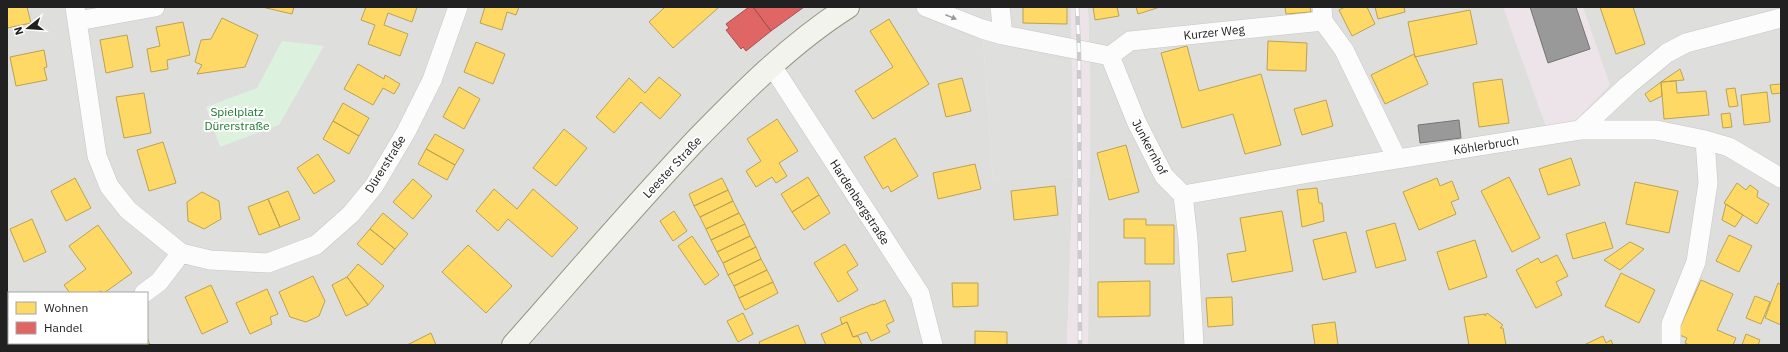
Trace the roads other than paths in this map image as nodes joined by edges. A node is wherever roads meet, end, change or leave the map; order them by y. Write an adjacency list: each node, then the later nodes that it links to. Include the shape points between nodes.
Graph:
1 (155, 7): 6 (street, Dürerstraße)
2 (458, 7): 19 (street, Dürerstraße, via 432,80 406,132 374,186 351,214 316,245 268,263 210,260)
3 (848, 7): 11 (street, Leester Straße, via 827,20)
4 (926, 7): 9 (street, one-way to 9)
5 (1000, 7): 9 (street)
6 (77, 14): 19 (street, Dürerstraße, via 97,156 109,186 128,210)
7 (1322, 14): 10 (street, Kurzer Weg, via 1130,41); 15 (street, Kurzer Weg, via 1344,50)
8 (1781, 18): 12 (street, via 1686,43 1667,54 1628,86)
9 (1002, 35): 10 (street)
10 (1110, 56): 18 (street, Junkernhof, via 1137,122 1164,176)
11 (772, 66): 21 (street, Leester Straße, via 746,88 656,183); 22 (street, Hardenbergstraße, via 920,294)
12 (1580, 130): 13 (street, Köhlerbruch, via 1656,130); 15 (street, Köhlerbruch)
13 (1705, 140): 14 (street, Köhlerbruch); 17 (street)
14 (1728, 147): 16 (street, Köhlerbruch); 17 (street)
15 (1397, 159): 18 (street, Köhlerbruch)
16 (1781, 178)
17 (1708, 183): 24 (street, via 1696,262 1671,324)
18 (1183, 195): 23 (street)
19 (181, 253): 20 (street, via 159,282)
20 (145, 292)
21 (513, 345)
22 (933, 345)
23 (1194, 345)
24 (1670, 345)

